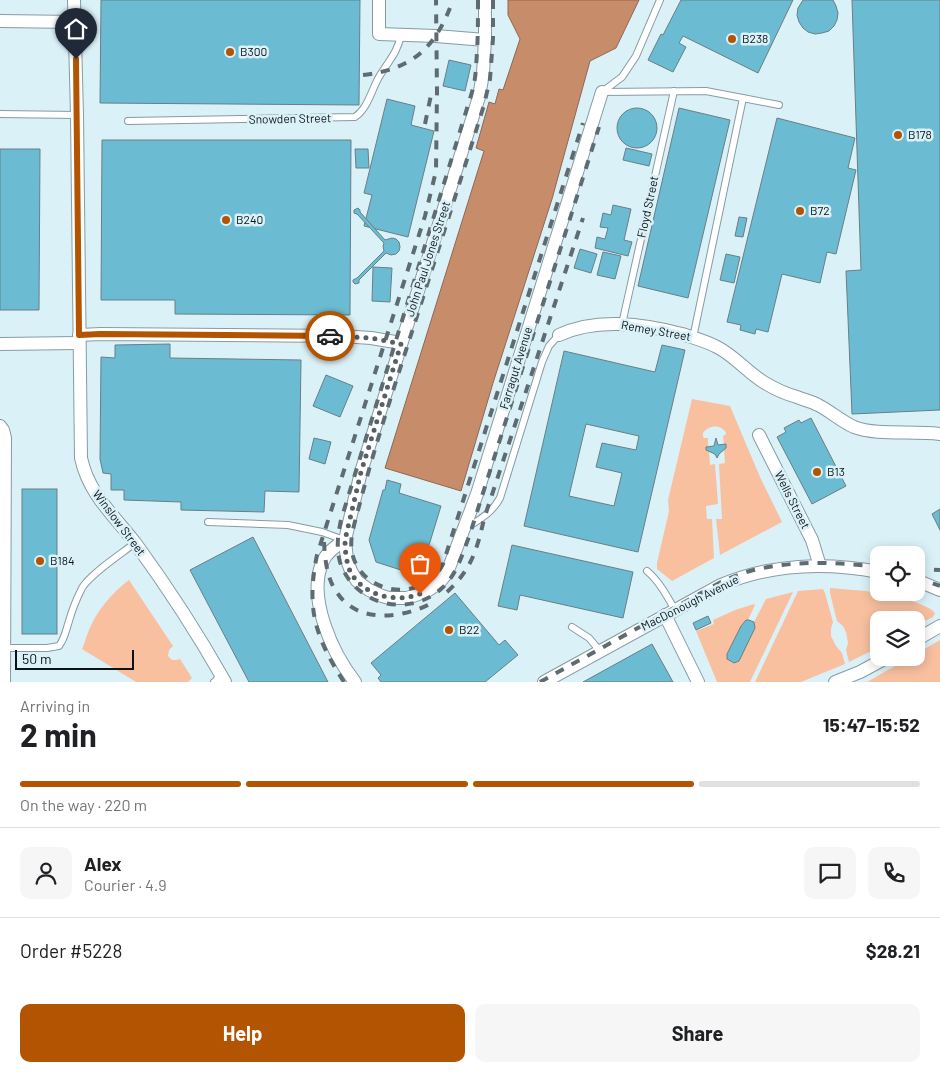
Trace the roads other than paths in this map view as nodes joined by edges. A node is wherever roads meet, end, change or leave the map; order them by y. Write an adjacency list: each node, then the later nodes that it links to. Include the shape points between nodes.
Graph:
1 (74, 0): 6 (street, Winslow Street)
2 (379, 0): 7 (street, via 379,34)
3 (485, 0): 8 (street, John Paul Jones Street)
4 (660, 0): 10 (lane, via 636,56 622,77)
5 (0, 21): 6 (street)
6 (75, 22): 14 (street, Winslow Street)
7 (401, 35): 8 (street); 15 (lane, Snowden Street, via 397,50 363,110 354,117)
8 (485, 40): 21 (street, John Paul Jones Street, via 479,97)
9 (674, 90): 10 (lane); 11 (lane, via 706,91); 16 (lane, Floyd Street)
10 (602, 92): 26 (street, Farragut Avenue)
11 (744, 98): 12 (lane); 18 (lane)
12 (779, 105)
13 (0, 114): 14 (lane)
14 (77, 115): 19 (street, Winslow Street)
15 (128, 121)
16 (622, 324): 17 (street, Remey Street, via 586,326); 18 (street, Remey Street)
17 (559, 335): 26 (lane, via 549,346 542,362 500,498 489,513)
18 (693, 338): 23 (street, Remey Street, via 728,353 766,384 817,404 862,430)
19 (79, 339): 20 (street); 21 (street, via 111,334 342,336); 28 (street, Winslow Street, via 84,472 102,504)
20 (0, 344)
21 (401, 344): 27 (street, John Paul Jones Street, via 361,472)
22 (0, 426): 39 (street, via 5,438)
23 (940, 434)
24 (760, 435): 29 (street, Wells Street, via 812,540)
25 (208, 522): 27 (lane, via 288,525)
26 (463, 530): 34 (street, Farragut Avenue, via 447,573 434,587 407,598)
27 (345, 540): 34 (street, John Paul Jones Street, via 347,560 354,577); 44 (street, via 325,557 318,590 329,636)
28 (135, 543): 39 (lane, via 82,588 59,646); 42 (street, Winslow Street, via 187,618)
29 (820, 566): 31 (street, MacDonough Avenue); 35 (street, MacDonough Avenue, via 764,571 738,578)
30 (647, 571): 35 (lane, via 664,592)
31 (870, 571)
32 (925, 584): 33 (street)
33 (940, 590)
34 (382, 596)
35 (670, 613): 40 (street, MacDonough Avenue); 46 (street)
36 (940, 626): 38 (street)
37 (572, 627): 40 (lane, via 589,638)
38 (925, 635)
39 (4, 648): 43 (street)
40 (600, 651): 45 (street, MacDonough Avenue)
41 (871, 666): 47 (street)
42 (220, 680)
43 (4, 682)
44 (355, 682)
45 (544, 682)
46 (698, 682)
47 (835, 682)

